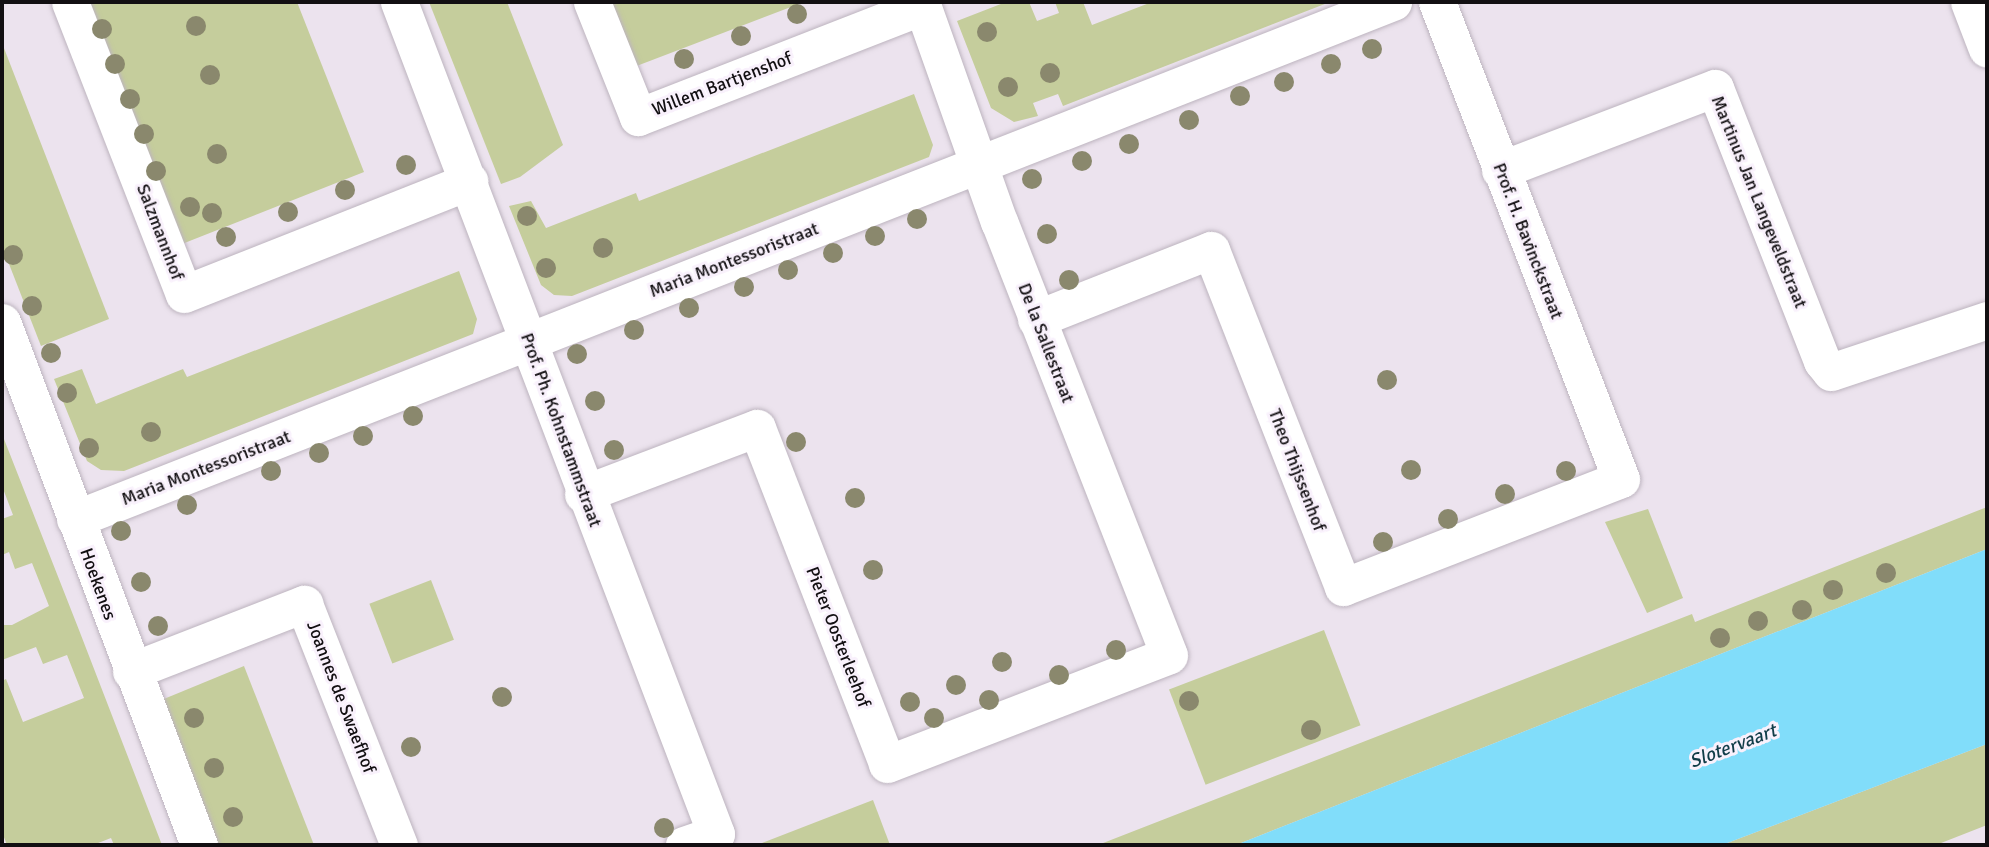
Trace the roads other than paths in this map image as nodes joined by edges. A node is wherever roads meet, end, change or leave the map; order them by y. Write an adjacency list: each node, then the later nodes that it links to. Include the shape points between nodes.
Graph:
1 (70, 2): 11 (street, Salzmannhof, via 184,294)
2 (399, 2): 11 (street, Prof. Ph. Kohnstammstraat)
3 (593, 2): 7 (street, Willem Bartjenshof, via 638,117)
4 (1393, 2): 9 (street, Maria Montessoristraat)
5 (1437, 2): 10 (street, Prof. H. Bavinckstraat)
6 (1969, 2): 8 (street)
7 (921, 4): 9 (street, De la Sallestraat)
8 (1987, 49)
9 (980, 164): 12 (street, De la Sallestraat); 15 (street, Maria Montessoristraat)
10 (1500, 170): 13 (street, Martinus Jan Langeveldstraat, via 1715,88 1818,353 1831,372); 16 (street, Prof. H. Bavinckstraat)
11 (469, 181): 15 (street, Prof. Ph. Kohnstammstraat)
12 (1036, 318): 16 (street, Theo Thijssenhof, via 1211,250 1343,587); 19 (street, De la Sallestraat, via 1169,655)
13 (1987, 320)
14 (2, 322): 18 (street, Hoekenes)
15 (528, 341): 17 (street, Prof. Ph. Kohnstammstraat); 18 (street, Maria Montessoristraat)
16 (1621, 479)
17 (583, 494): 19 (street, Pieter Oosterleehof, via 757,428 887,764); 21 (street, Prof. Ph. Kohnstammstraat, via 716,834)
18 (75, 519): 20 (street, Hoekenes)
19 (1143, 665)
20 (131, 671): 22 (street, Hoekenes); 23 (street, Joannes de Swaefhof, via 304,604)
21 (688, 844)
22 (199, 845)
23 (399, 845)

